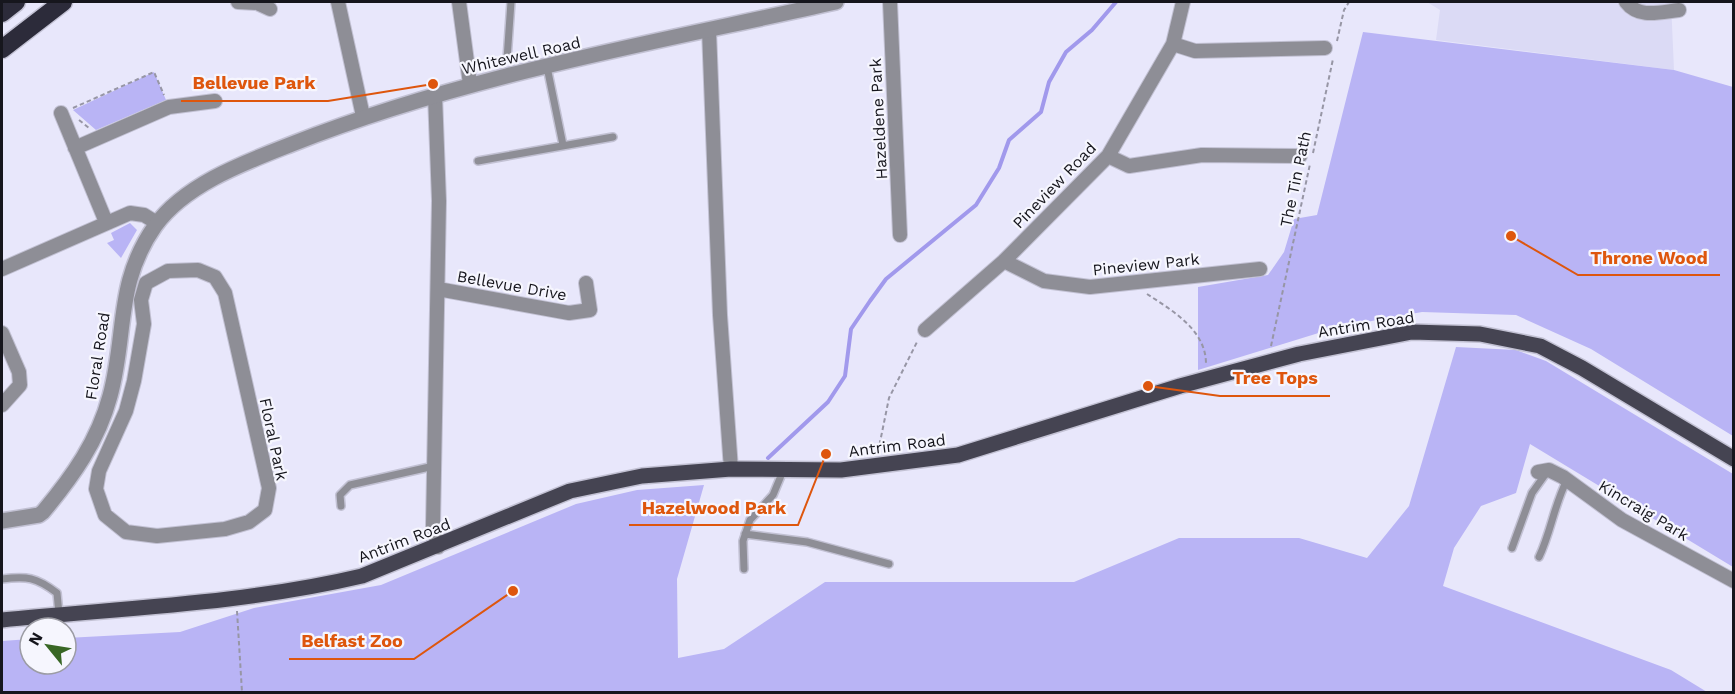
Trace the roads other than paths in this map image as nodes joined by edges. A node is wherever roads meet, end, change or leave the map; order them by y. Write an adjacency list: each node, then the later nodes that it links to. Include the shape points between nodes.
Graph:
1 (16, 2): 13 (highway)
2 (63, 2): 16 (highway)
3 (238, 2): 11 (street)
4 (338, 2): 24 (street)
5 (459, 2): 20 (street)
6 (511, 2): 18 (lane)
7 (836, 2): 14 (street, Whitewell Road)
8 (890, 2): 33 (street, Hazeldene Park)
9 (1183, 2): 15 (street, Pineview Road)
10 (1626, 2): 12 (street, via 1640,13)
11 (262, 5)
12 (1679, 10)
13 (2, 13)
14 (709, 30): 19 (street, Whitewell Road); 46 (street, via 720,315)
15 (1173, 44): 17 (street, via 1195,51); 28 (street, Pineview Road)
16 (2, 49)
17 (1332, 50)
18 (507, 59)
19 (547, 67): 20 (street, Whitewell Road); 26 (lane)
20 (470, 84): 21 (street, Whitewell Road)
21 (435, 95): 24 (street, Whitewell Road); 38 (street)
22 (215, 101): 27 (street, via 170,107)
23 (61, 113): 27 (street)
24 (363, 116): 32 (street, Whitewell Road, via 211,181 177,203)
25 (613, 137): 26 (lane)
26 (563, 145): 30 (lane)
27 (75, 148): 31 (street)
28 (1108, 156): 29 (street, via 1129,166 1202,156); 34 (street, Pineview Road)
29 (1300, 156)
30 (478, 161)
31 (106, 222): 32 (street, via 130,213); 36 (street)
32 (157, 223): 41 (street, Floral Road, via 132,268)
33 (900, 235)
34 (1004, 261): 35 (street, Pineview Park, via 1044,281 1090,287); 39 (street, Pineview Road)
35 (1260, 268)
36 (2, 269)
37 (586, 283): 38 (street, Bellevue Drive, via 590,310 569,313)
38 (438, 289): 45 (street)
39 (925, 330)
40 (2, 333): 43 (street, via 19,372 20,386)
41 (118, 344): 42 (street); 51 (street, Floral Road, via 111,393 100,430 70,480 39,515)
42 (140, 347): 42 (street, Floral Park, via 144,324 141,300 146,283 168,271 198,270 214,277 225,293 269,488 265,510 249,522 225,529 157,536 126,532 105,515 96,489 99,471 126,411)
43 (2, 405)
44 (1734, 459): 47 (main road, Antrim Road, via 1557,354 1511,339 1412,332 1364,339 1208,379 958,455 842,470)
45 (434, 466): 50 (lane, via 350,485 340,495); 53 (street, via 433,526)
46 (731, 469): 47 (main road, Antrim Road); 53 (main road, Antrim Road, via 642,476 570,491)
47 (784, 469): 52 (lane, via 772,495 750,520)
48 (1543, 471): 49 (street, Kincraig Park); 54 (lane)
49 (1567, 480): 55 (lane); 59 (street, Kincraig Park, via 1622,520)
50 (341, 506)
51 (2, 522)
52 (745, 534): 56 (lane, via 807,542); 57 (lane)
53 (438, 547): 60 (main road, Antrim Road, via 362,576 294,591)
54 (1512, 548)
55 (1539, 557)
56 (888, 564)
57 (744, 569)
58 (2, 579): 60 (lane, via 23,576 41,581 57,593)
59 (1734, 581)
60 (59, 614): 61 (main road, Antrim Road)
61 (2, 620)

